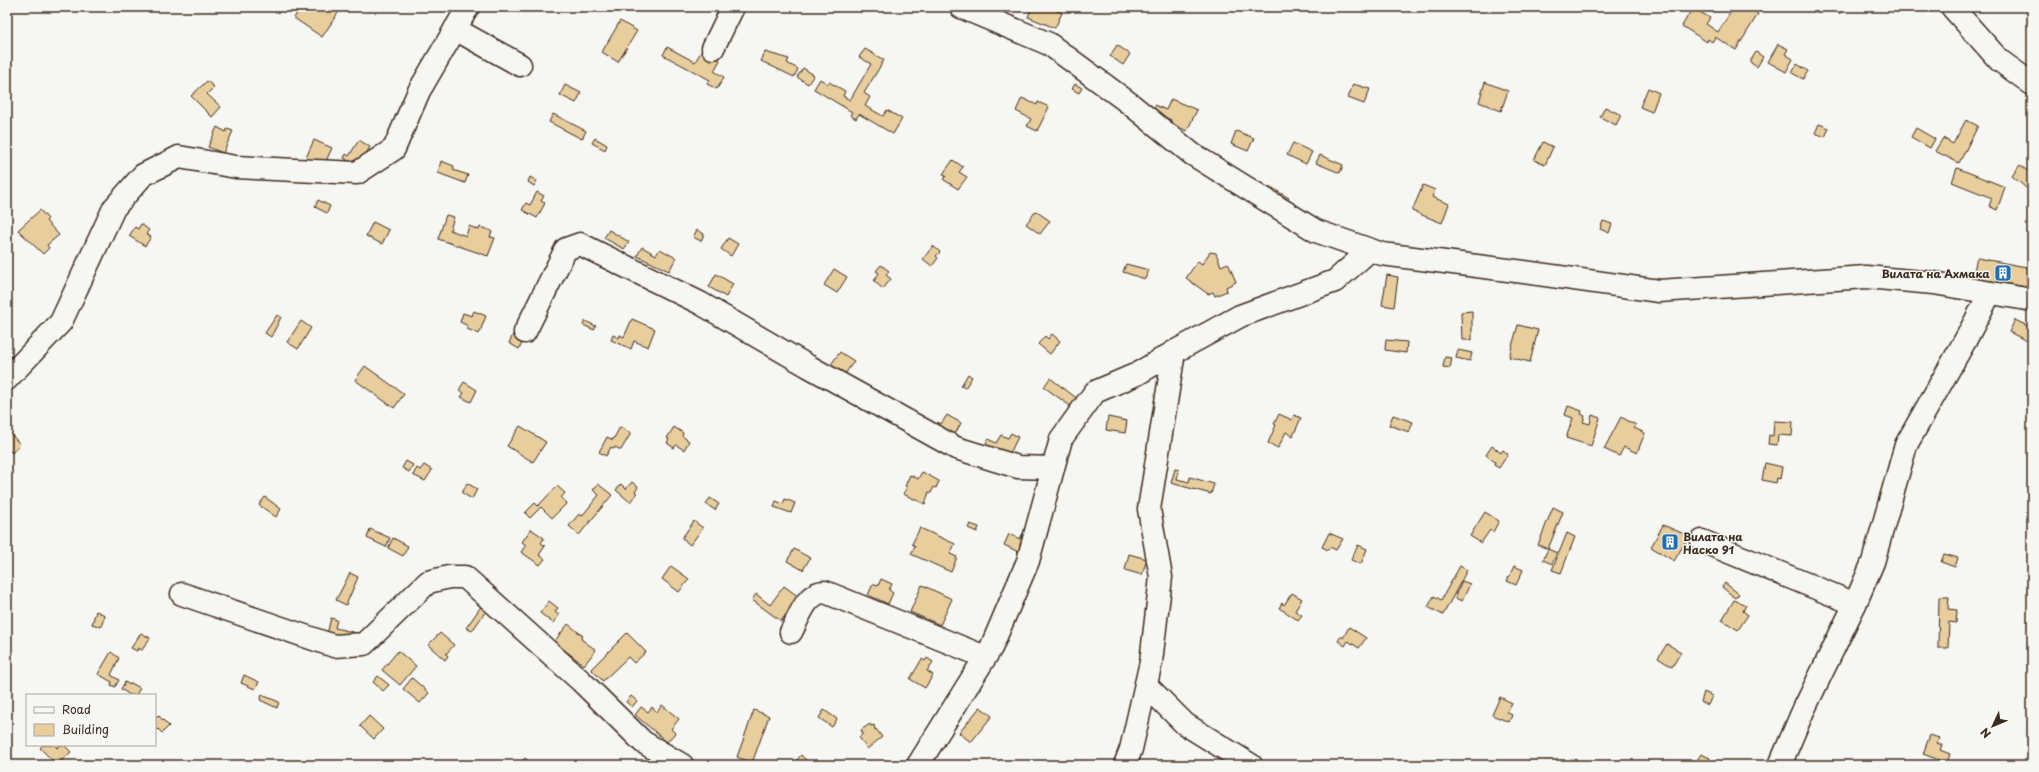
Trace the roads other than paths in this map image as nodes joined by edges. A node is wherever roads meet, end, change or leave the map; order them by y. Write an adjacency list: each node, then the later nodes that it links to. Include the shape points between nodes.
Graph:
1 (468, 7): 5 (street)
2 (733, 7): 6 (street)
3 (961, 7): 9 (street, via 1049,44 1128,102 1192,154 1316,231)
4 (1952, 7): 8 (street, via 1999,60)
5 (455, 29): 7 (street); 14 (street, via 419,91 394,150 357,173 236,167 179,157 143,175 114,208 61,322)
6 (713, 48)
7 (520, 65)
8 (2032, 84)
9 (1370, 250): 10 (street, via 1382,254 1658,291 1866,276 1934,283); 13 (street, via 1335,281 1240,316)
10 (1990, 293): 11 (street); 18 (street, via 1906,445 1873,562)
11 (2032, 300)
12 (525, 332): 15 (street, via 566,249 580,244 700,303 956,448 1018,467)
13 (1174, 352): 15 (street, via 1137,374 1095,392 1061,439); 21 (street, via 1149,509 1161,577)
14 (7, 379)
15 (1053, 468): 20 (street, via 1028,561)
16 (1702, 541): 18 (street)
17 (182, 594): 22 (street, via 334,646 364,644 428,582 449,577 465,577 581,681 644,742)
18 (1855, 604): 26 (street)
19 (791, 632): 20 (street, via 809,599 819,592 825,592)
20 (985, 657): 23 (street)
21 (1146, 685): 24 (street); 25 (street, via 1186,724)
22 (682, 765)
23 (918, 765)
24 (1125, 765)
25 (1250, 765)
26 (1780, 765)

